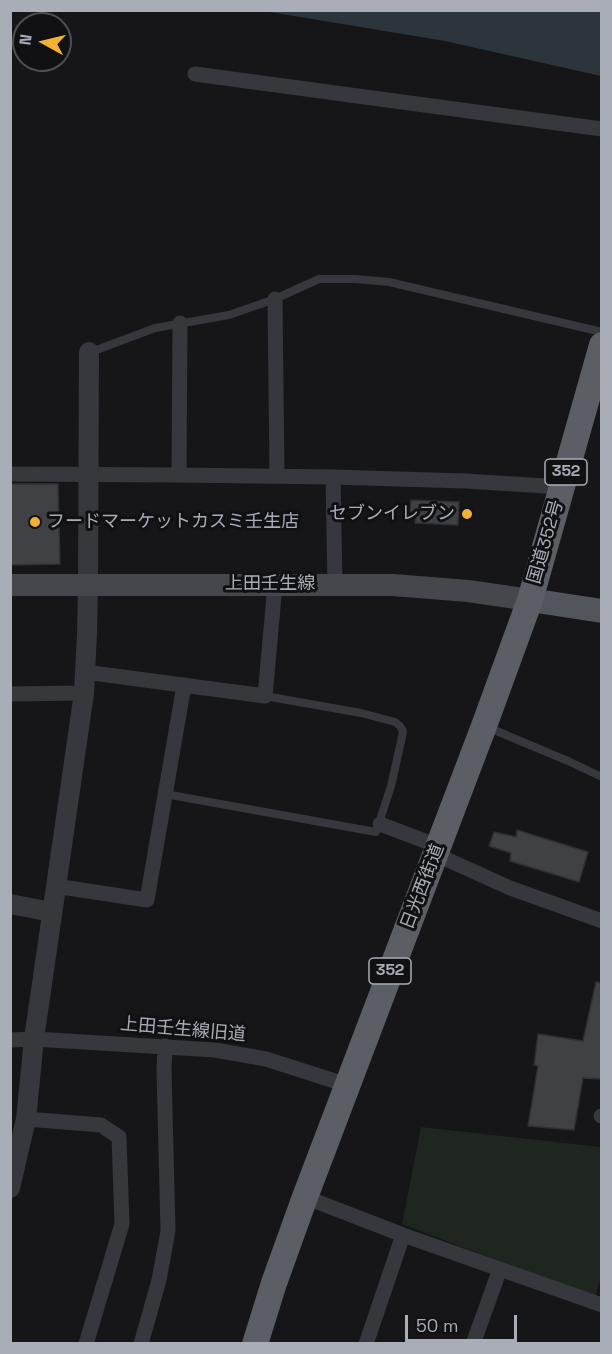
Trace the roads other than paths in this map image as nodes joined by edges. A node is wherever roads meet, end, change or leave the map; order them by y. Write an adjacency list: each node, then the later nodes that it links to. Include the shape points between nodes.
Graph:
1 (195, 74): 2 (street)
2 (602, 129)
3 (275, 299): 4 (lane, via 229,315); 5 (lane, via 319,279 389,282); 11 (street)
4 (180, 323): 7 (lane); 10 (street)
5 (602, 332)
6 (602, 345): 13 (highway, 国道352号 / 352)
7 (89, 352): 9 (street)
8 (10, 474): 9 (street)
9 (89, 474): 10 (street); 16 (street)
10 (179, 475): 11 (street)
11 (277, 476): 12 (street)
12 (333, 477): 13 (street); 14 (street)
13 (562, 486): 18 (highway, 国道352号 / 352)
14 (335, 584): 17 (main road, 上田壬生線); 18 (main road, 上田壬生線, via 428,587)
15 (10, 585): 16 (main road, 上田壬生線)
16 (88, 585): 17 (main road, 上田壬生線); 20 (street)
17 (275, 585): 24 (street)
18 (530, 600): 19 (main road); 25 (highway, 日光西街道 / 352)
19 (602, 611)
20 (85, 672): 21 (street); 22 (street)
21 (184, 686): 24 (street); 27 (street)
22 (84, 693): 23 (street); 30 (street)
23 (10, 694)
24 (265, 696): 28 (lane, via 361,713 400,726 402,737)
25 (484, 726): 26 (lane); 29 (highway, 日光西街道 / 352)
26 (602, 777)
27 (165, 794): 28 (lane, via 376,832); 30 (street, via 147,900)
28 (380, 824): 29 (street)
29 (437, 850): 33 (street, via 510,888); 37 (highway, 日光西街道 / 352)
30 (55, 886): 32 (street)
31 (10, 904): 32 (street)
32 (52, 912): 34 (street)
33 (602, 921)
34 (34, 1039): 35 (street, 上田壬生線旧道); 36 (street, 上田壬生線旧道); 38 (street)
35 (10, 1040)
36 (165, 1046): 37 (street, 上田壬生線旧道, via 266,1059); 45 (street, via 168,1231)
37 (347, 1085): 40 (highway, 日光西街道 / 352)
38 (26, 1119): 39 (street); 44 (street, via 101,1125 119,1137 122,1224)
39 (10, 1188)
40 (305, 1197): 41 (street); 46 (highway, 日光西街道 / 352)
41 (404, 1235): 42 (street); 47 (street)
42 (500, 1269): 43 (street); 48 (street)
43 (602, 1305)
44 (86, 1344)
45 (141, 1344)
46 (255, 1344)
47 (366, 1344)
48 (473, 1344)

